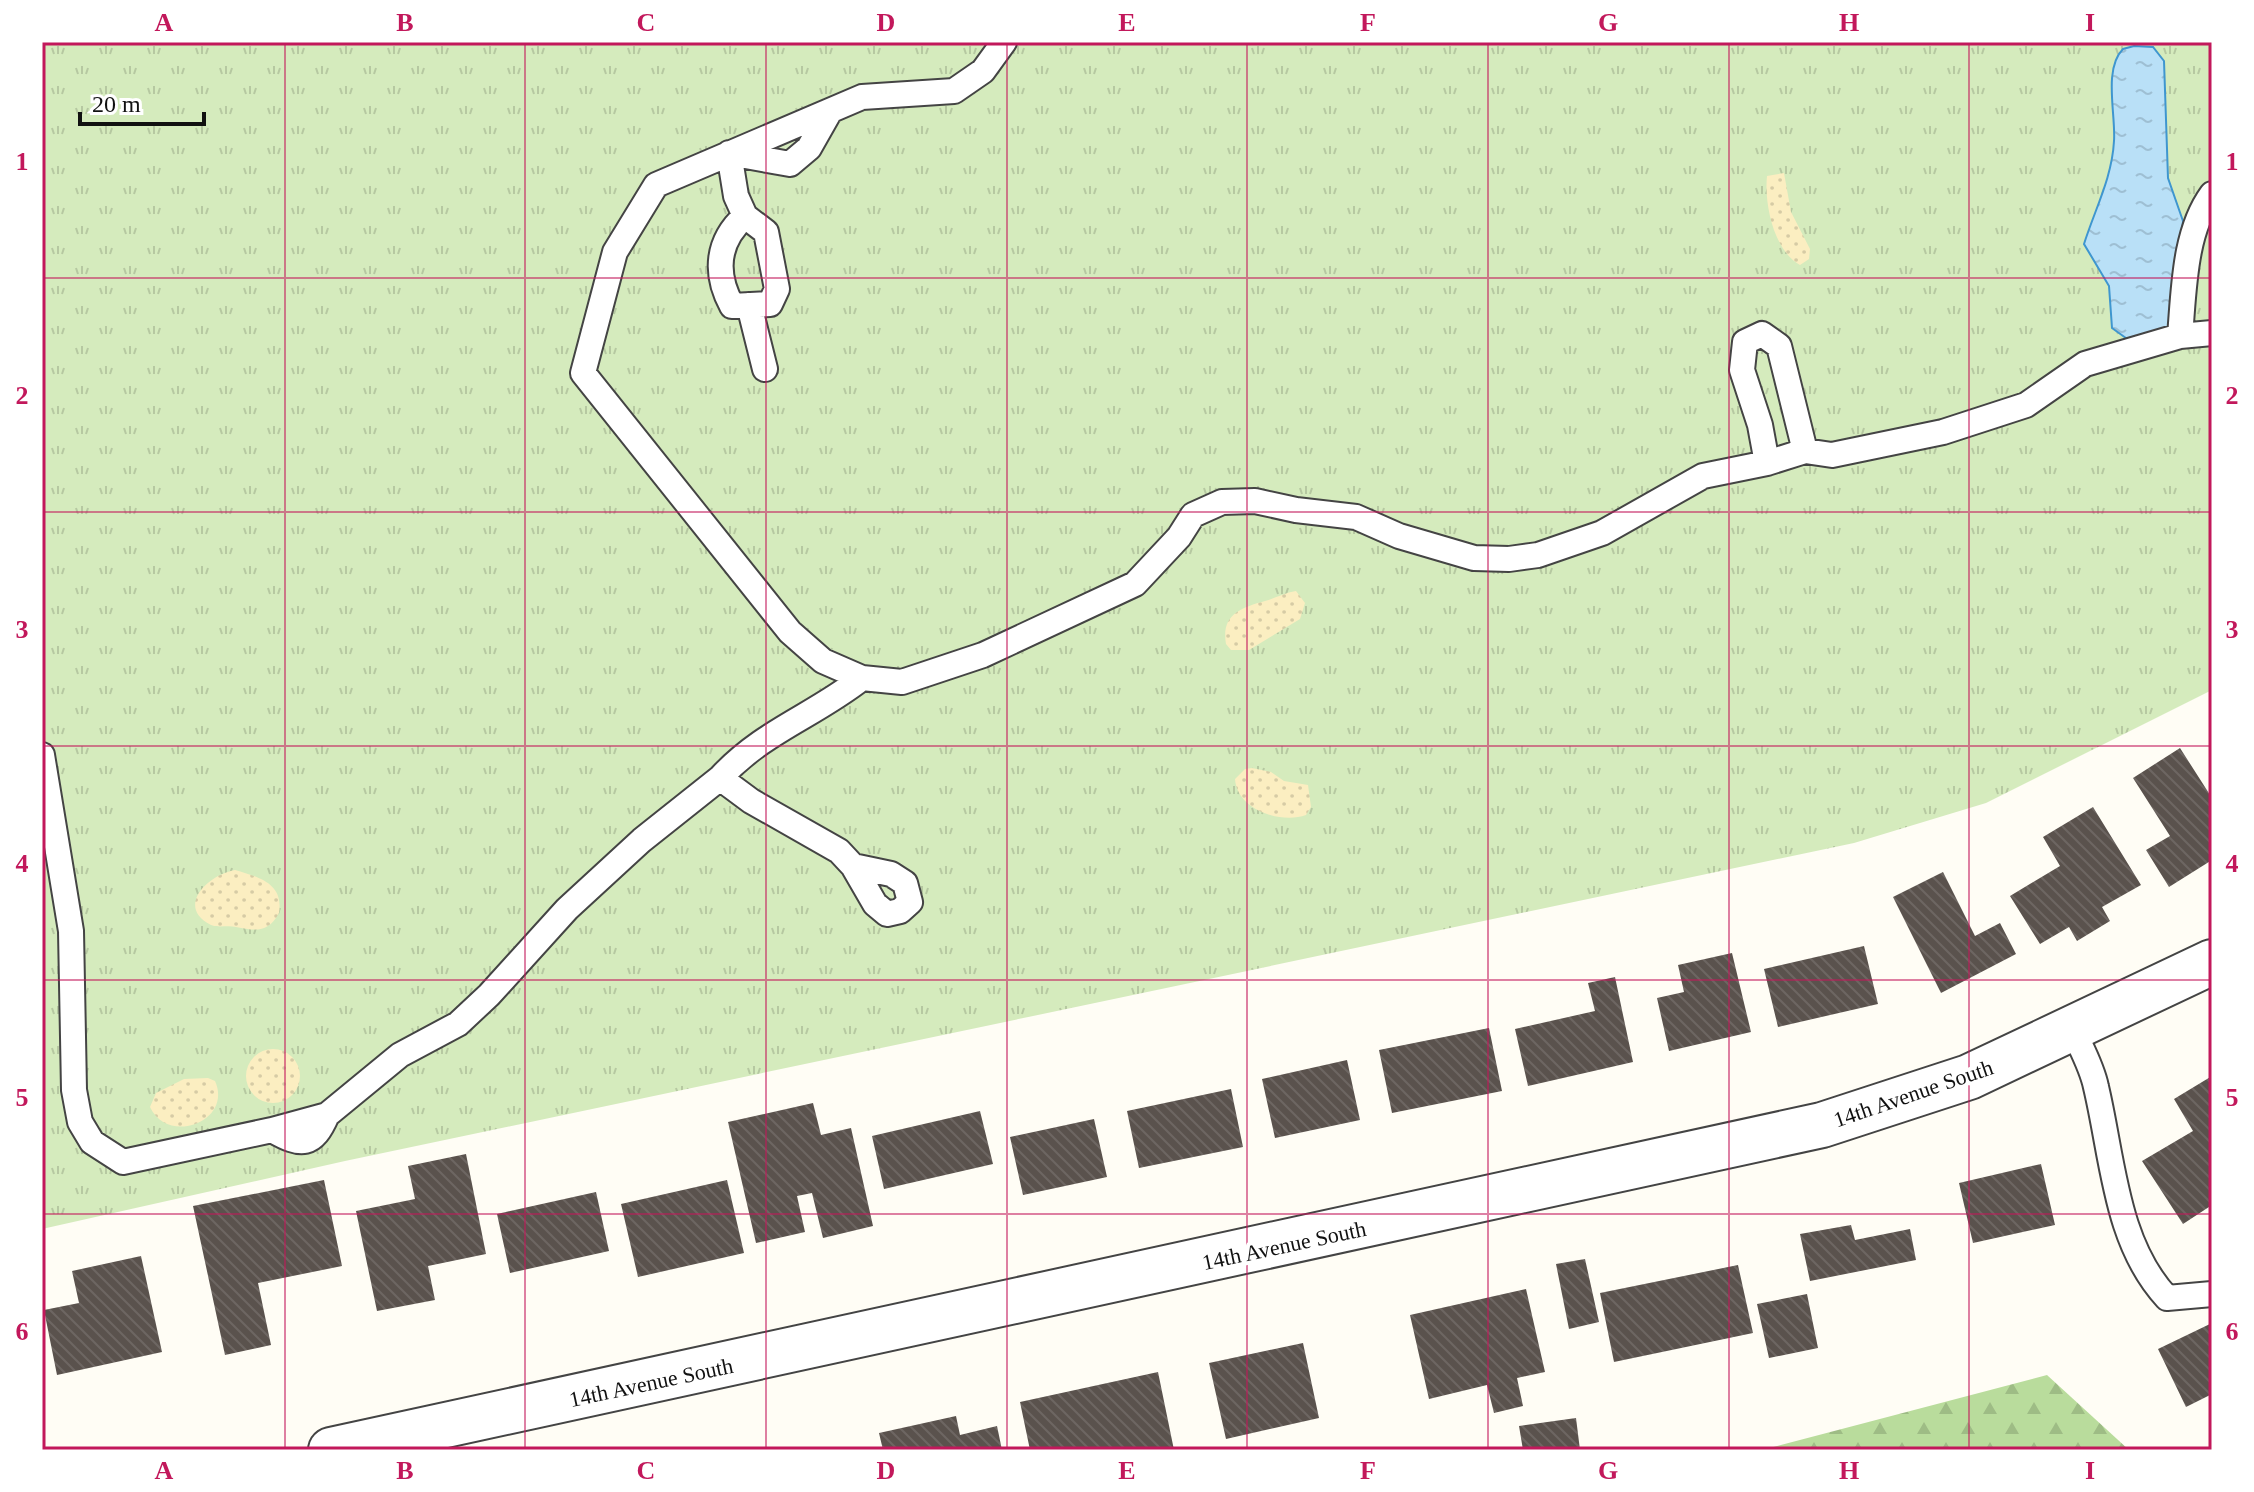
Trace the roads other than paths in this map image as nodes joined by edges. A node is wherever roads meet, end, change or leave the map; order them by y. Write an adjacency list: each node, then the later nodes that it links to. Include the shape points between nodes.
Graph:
1 (1004, 42): 2 (lane, via 983,71 954,91 862,97)
2 (830, 111): 3 (lane); 3 (lane, via 809,148 790,164)
3 (729, 153): 5 (lane); 12 (lane, via 656,185 624,233 583,373 790,632 823,661)
4 (2212, 194): 8 (lane, via 2188,257)
5 (745, 216): 6 (lane, via 730,230 718,270 732,306); 6 (lane, via 766,232 777,289 770,304)
6 (749, 305): 9 (lane)
7 (2212, 333): 8 (lane)
8 (2180, 336): 10 (lane, via 2085,364 2026,405 1943,432 1832,455)
9 (765, 369)
10 (1805, 451): 11 (lane); 11 (lane, via 1779,346 1762,334 1745,342 1742,370)
11 (1767, 463): 12 (lane, via 1703,476 1602,533 1509,559 1474,558 1356,517 1255,501 1222,502 1193,515 1135,584 983,655 902,682)
12 (862, 678): 14 (lane, via 821,707 776,729)
13 (42, 755): 14 (lane, via 71,931 74,1090 80,1122 92,1142 123,1162 327,1115 400,1055 458,1024 567,909)
14 (720, 778): 15 (lane, via 839,851)
15 (853, 866)
16 (2212, 962): 17 (street, 14th Avenue South)
17 (2073, 1030): 18 (lane, via 2096,1085 2119,1205 2147,1277 2167,1298); 19 (street, 14th Avenue South, via 1899,1103 1734,1147)
18 (2212, 1294)
19 (331, 1450)

